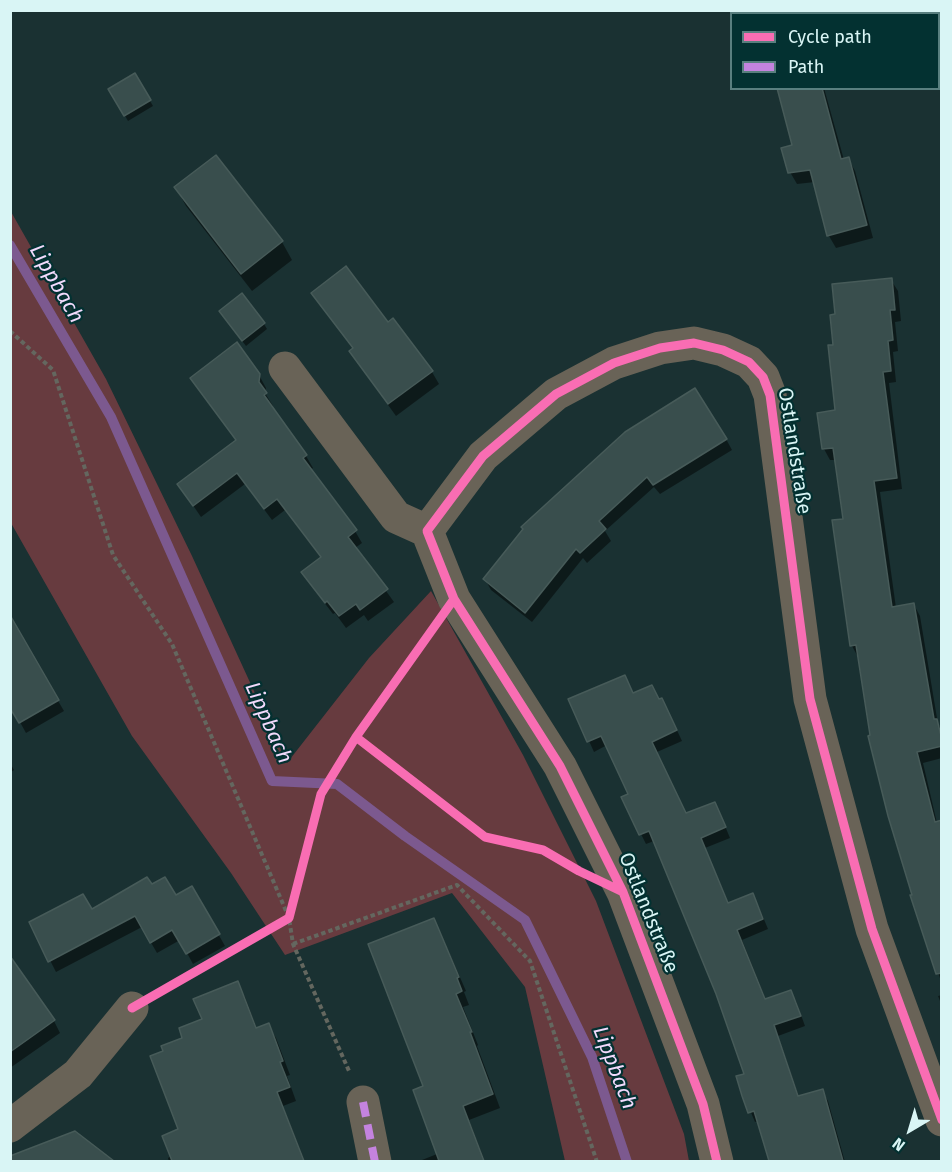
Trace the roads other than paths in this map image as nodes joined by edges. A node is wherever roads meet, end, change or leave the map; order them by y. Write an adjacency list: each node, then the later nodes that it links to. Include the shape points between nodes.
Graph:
1 (940, 10): 2 (main road)
2 (942, 16)
3 (285, 368): 4 (street, via 396,517)
4 (427, 531): 7 (street, Ostlandstraße, via 483,456 556,394 614,363 660,348 694,343 749,362 763,377 770,395 810,699 872,928); 10 (street, Ostlandstraße, via 454,599 560,766 623,891 703,1104)
5 (132, 1008): 8 (street, via 78,1074)
6 (363, 1102): 9 (street)
7 (942, 1120)
8 (10, 1126)
9 (375, 1161)
10 (717, 1161)

